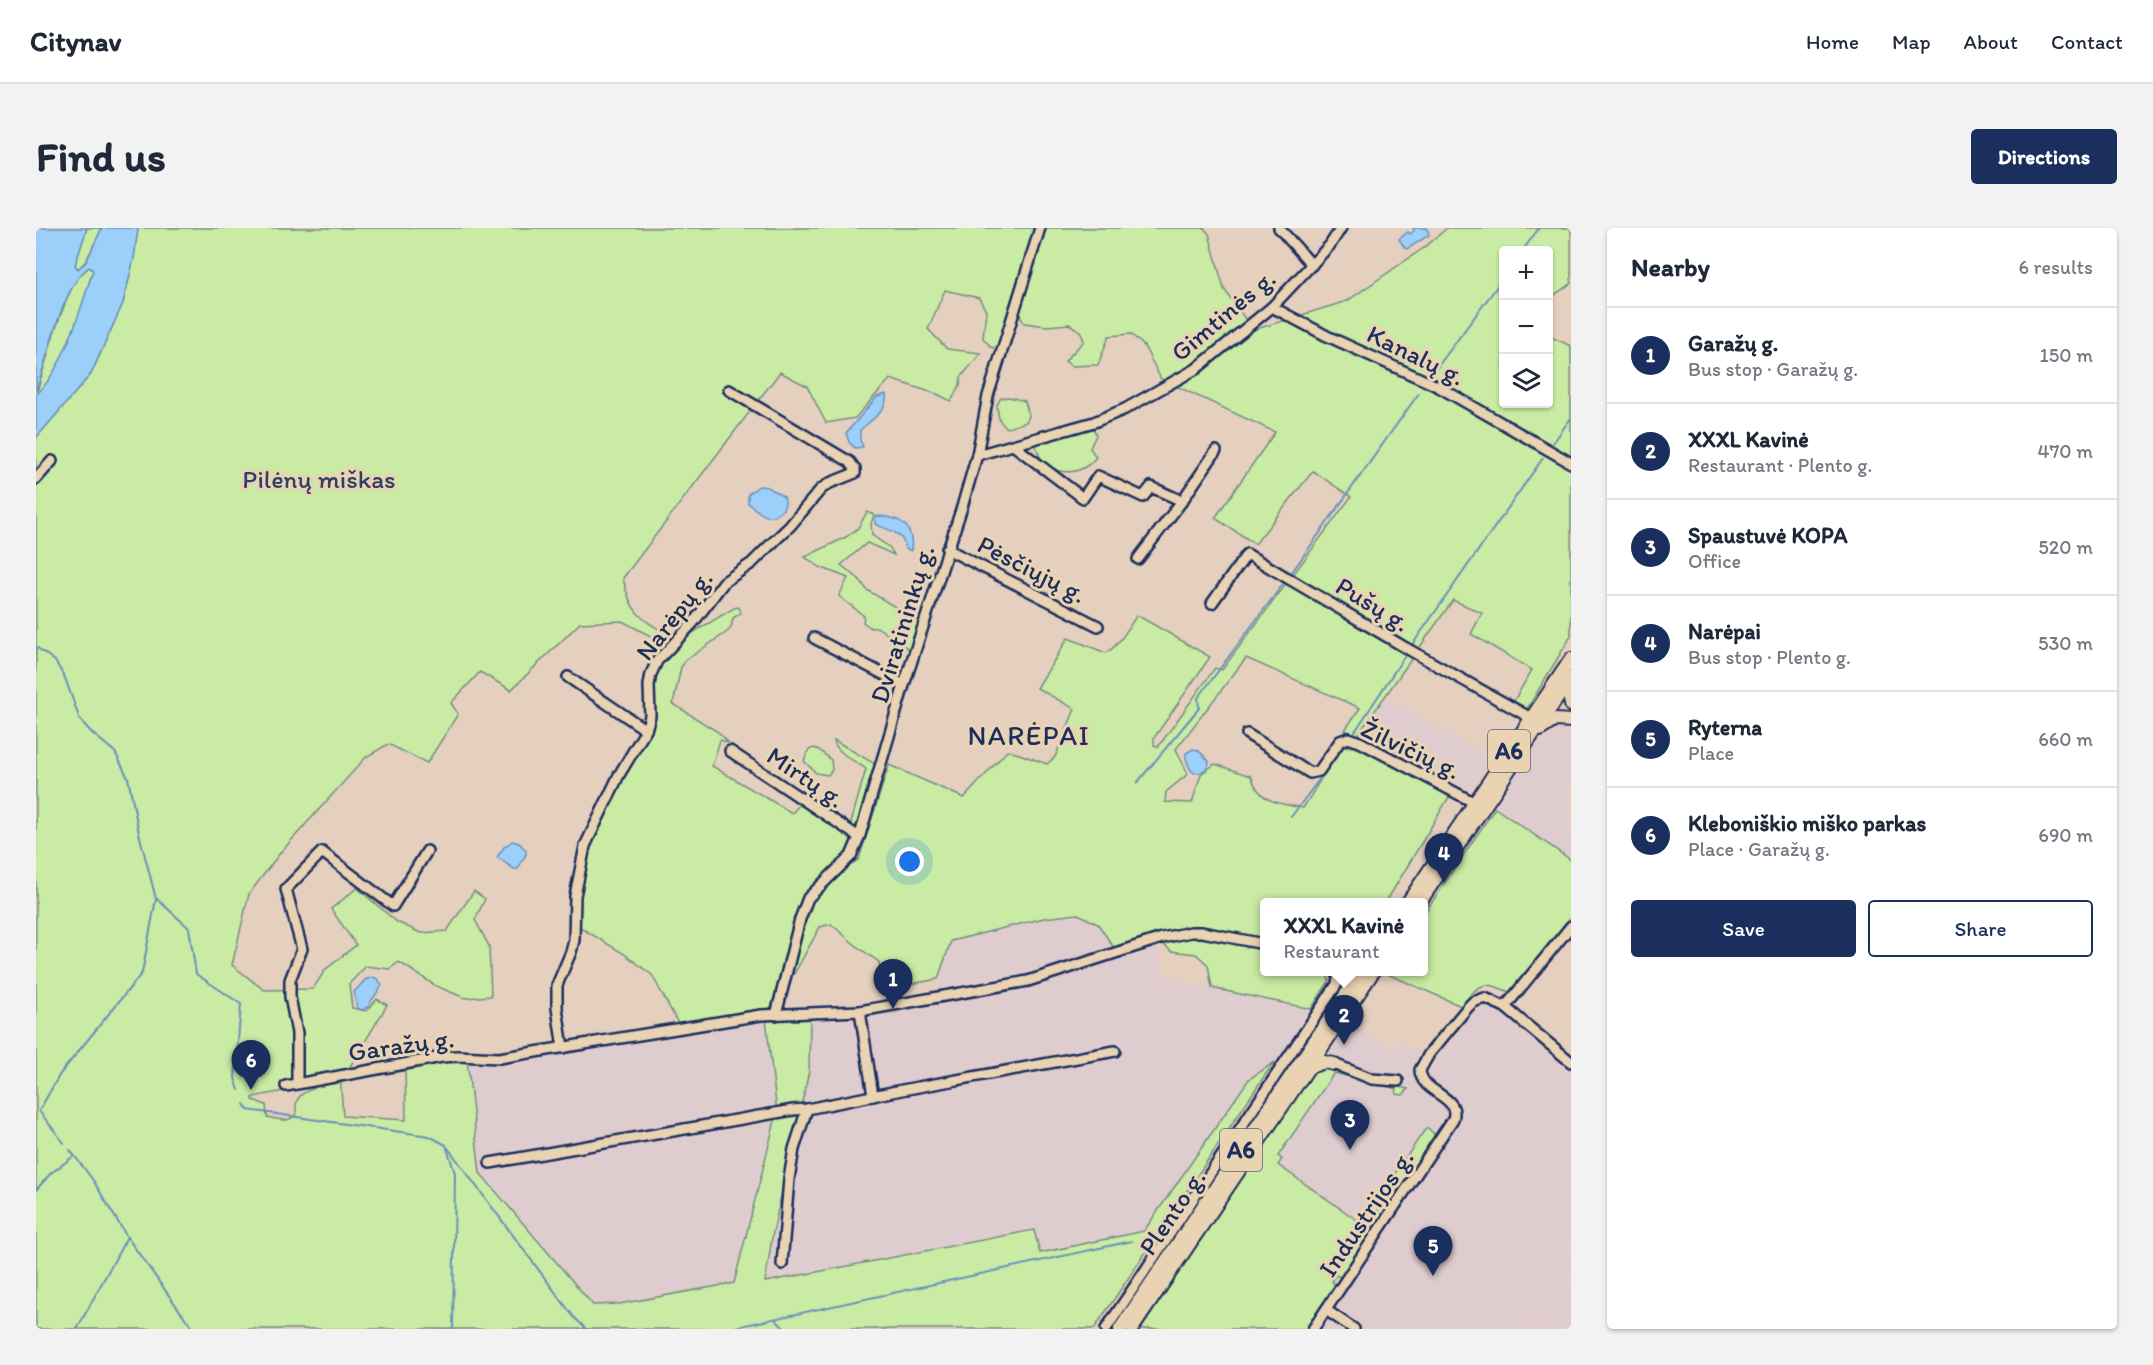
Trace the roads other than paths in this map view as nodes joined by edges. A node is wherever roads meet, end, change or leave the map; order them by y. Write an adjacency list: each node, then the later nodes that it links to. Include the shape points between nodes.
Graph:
1 (1040, 228): 9 (street, Dviratininkų g., via 988,396)
2 (1279, 228): 4 (street)
3 (1341, 228): 4 (street, Gimtinės g.)
4 (1311, 265): 5 (street, Gimtinės g.)
5 (1272, 307): 7 (street, Gimtinės g., via 1197,369 1125,409); 11 (street, Kanalų g., via 1439,387)
6 (729, 390): 26 (street, Narėpų g., via 850,462 855,473 821,489 752,563 724,582 693,623 666,650 651,674)
7 (1013, 445): 9 (street, Gimtinės g.); 13 (street, via 1083,498 1098,476 1143,498 1151,487)
8 (1216, 451): 13 (street)
9 (977, 455): 14 (street, Dviratininkų g.)
10 (52, 461): 12 (street)
11 (1571, 463)
12 (36, 479)
13 (1182, 501): 15 (street)
14 (947, 549): 17 (street, Pėsčiųjų g.); 22 (street, Dviratininkų g.)
15 (1138, 559)
16 (1212, 603): 24 (street, Pušų g., via 1247,554)
17 (1098, 626)
18 (814, 638): 22 (street)
19 (1571, 659): 24 (highway, A6)
20 (568, 677): 26 (street)
21 (1571, 680): 23 (highway); 28 (highway, A6)
22 (904, 685): 31 (street, Dviratininkų g.)
23 (1571, 705)
24 (1531, 718): 30 (highway, A6)
25 (1571, 721): 28 (highway, via 1555,720)
26 (646, 730): 44 (street, Narėpų g., via 585,846 575,896 574,940 557,985)
27 (1247, 734): 30 (street, Žilvičių g., via 1310,773 1319,771 1340,741 1348,738)
28 (1534, 734): 34 (highway, A6)
29 (730, 751): 31 (street, Mirtų g.)
30 (1475, 803): 33 (highway, A6)
31 (859, 837): 42 (street, Dviratininkų g., via 851,856 808,898)
32 (427, 851): 50 (street, via 393,906 322,852 286,889 302,949 290,980 297,1033)
33 (1411, 898)
34 (1423, 898)
35 (1571, 926): 40 (street)
36 (1260, 943): 41 (street, Garažų g., via 1191,932 1029,981)
37 (1338, 976): 57 (street, via 1337,984)
38 (1358, 976): 58 (highway, Plento g. / A6)
39 (1370, 976): 43 (highway, Plento g. / A6)
40 (1505, 1007): 46 (street); 56 (street, Industrijos g., via 1485,998 1473,1002 1420,1070 1426,1086 1452,1105 1453,1119)
41 (860, 1011): 42 (street, Garažų g.); 52 (street)
42 (776, 1015): 44 (street, Garažų g.)
43 (1326, 1040): 47 (highway, via 1328,1056); 48 (highway, Plento g. / A6)
44 (563, 1048): 50 (street, Garažų g., via 499,1058 442,1057)
45 (1115, 1051): 52 (street)
46 (1571, 1062)
47 (1334, 1064): 48 (highway, via 1324,1062); 49 (street, via 1372,1079)
48 (1307, 1068): 59 (highway, Plento g. / A6)
49 (1398, 1081)
50 (297, 1083): 51 (street, Garažų g.)
51 (286, 1086)
52 (873, 1096): 53 (street)
53 (807, 1109): 54 (street); 55 (street, via 789,1179)
54 (490, 1162)
55 (782, 1264)
56 (1326, 1310): 60 (street, Industrijos g.); 61 (street)
57 (1106, 1329)
58 (1120, 1329)
59 (1132, 1329)
60 (1313, 1329)
61 (1354, 1329)

